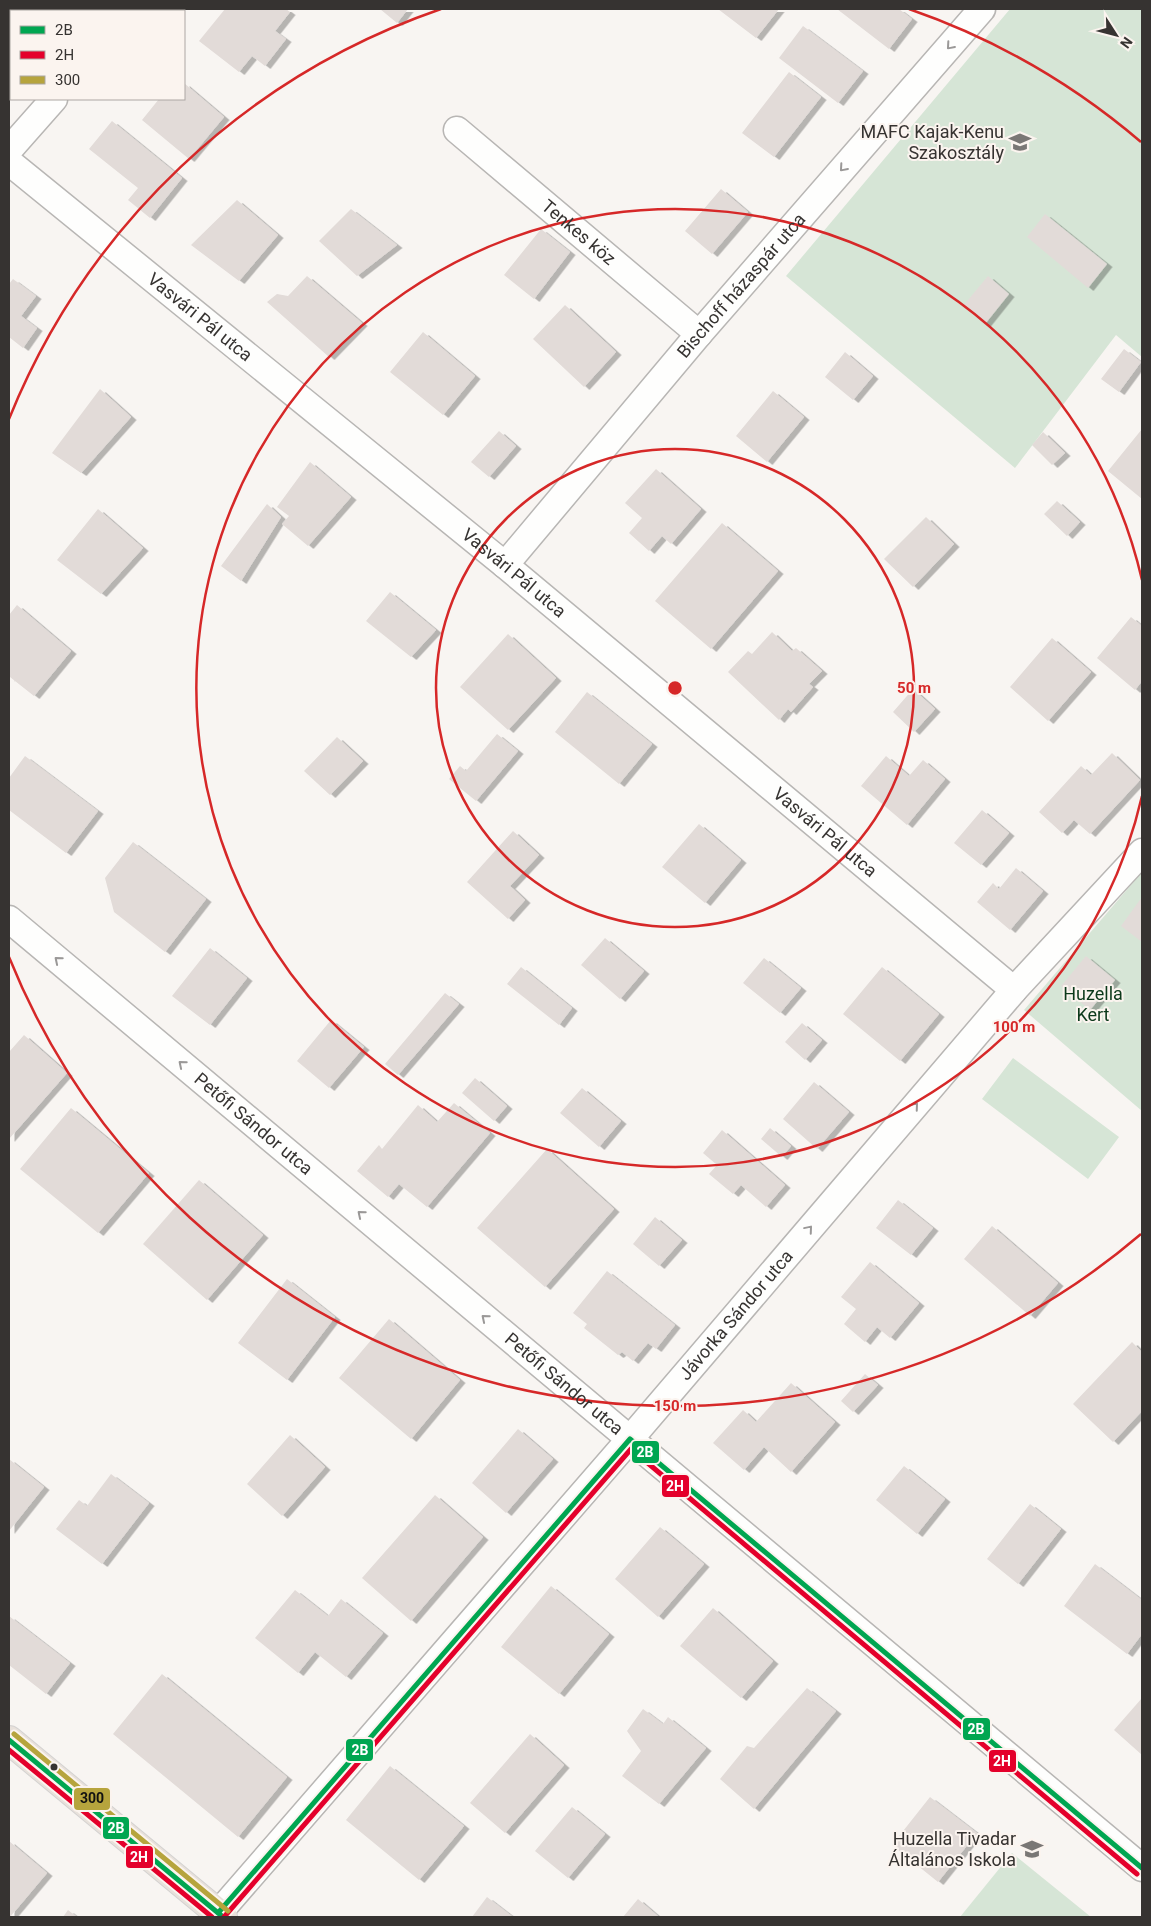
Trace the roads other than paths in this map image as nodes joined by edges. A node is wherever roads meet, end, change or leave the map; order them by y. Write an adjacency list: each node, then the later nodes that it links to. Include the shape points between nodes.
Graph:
1 (982, 9): 6 (street, Bischoff házaspár utca, one-way to 6)
2 (53, 100): 4 (street)
3 (457, 130): 6 (street, Tenkes köz)
4 (9, 150)
5 (9, 162): 7 (street, Vasvári Pál utca)
6 (699, 334): 7 (street, Bischoff házaspár utca)
7 (505, 565): 10 (street, Vasvári Pál utca)
8 (1142, 852): 10 (street, Jávorka Sándor utca)
9 (9, 919): 11 (street, Petőfi Sándor utca, one-way to 9)
10 (1014, 990): 11 (street, Jávorka Sándor utca, one-way to 10)
11 (630, 1439): 13 (street, Petőfi Sándor utca); 14 (street, Jávorka Sándor utca)
12 (9, 1740): 14 (main road)
13 (1142, 1868)
14 (219, 1916)

